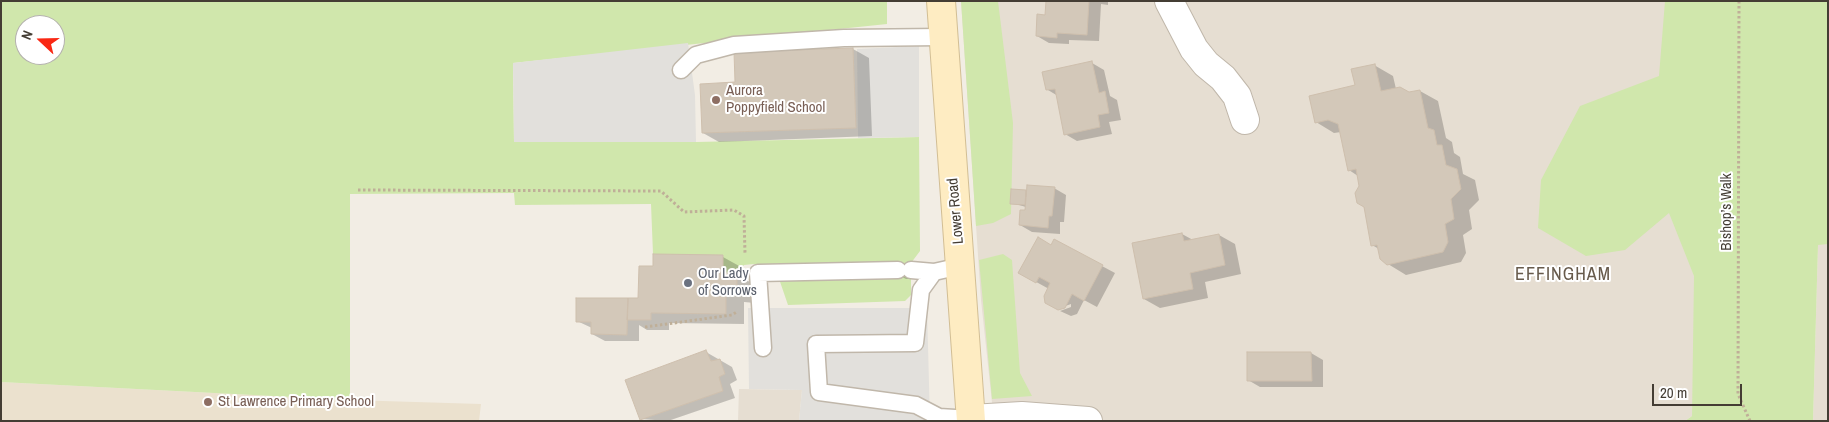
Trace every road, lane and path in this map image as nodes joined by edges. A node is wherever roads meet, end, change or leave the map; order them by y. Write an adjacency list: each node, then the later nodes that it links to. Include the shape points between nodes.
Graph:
1 (941, 1): 4 (street, Lower Road)
2 (1169, 1): 6 (street, via 1194,49 1236,96)
3 (1739, 1): 16 (path, Bishop’s Walk, via 1738,394)
4 (942, 37): 5 (lane, via 844,38 734,45 696,55); 8 (street, Lower Road)
5 (682, 70)
6 (1245, 120)
7 (358, 190): 10 (path, via 661,192 684,212 734,210 744,216 745,254)
8 (960, 266): 9 (lane); 14 (street, Lower Road)
9 (934, 272): 10 (lane); 14 (lane, via 921,290 915,343 816,344 819,392 916,405 939,417)
10 (758, 273): 11 (lane)
11 (760, 299): 12 (path, via 732,315); 13 (lane)
12 (645, 327)
13 (763, 348)
14 (971, 420): 15 (street, via 1022,416)
15 (1088, 421)
16 (1750, 421)

